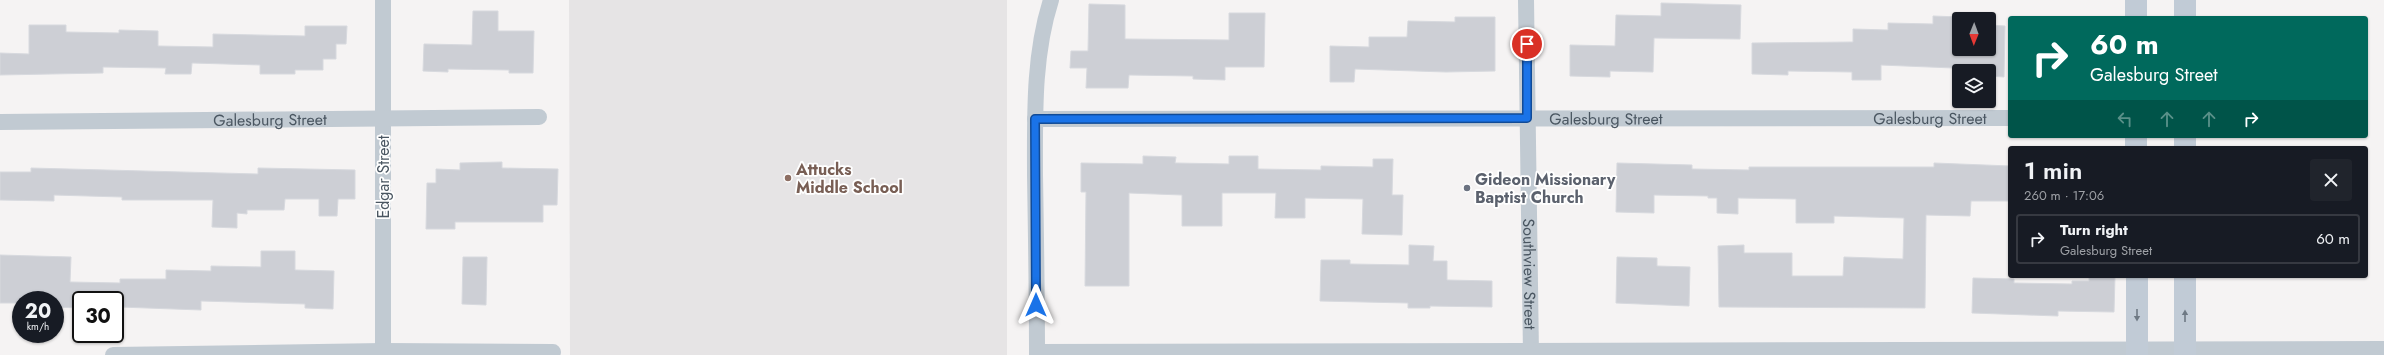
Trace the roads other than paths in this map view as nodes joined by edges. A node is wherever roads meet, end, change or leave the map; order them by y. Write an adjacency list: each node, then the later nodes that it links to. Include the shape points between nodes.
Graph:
1 (383, 0): 8 (street, Edgar Street)
2 (1051, 0): 12 (street, via 1044,20)
3 (1526, 0): 10 (street, Southview Street)
4 (2136, 0): 6 (main road)
5 (2185, 0): 7 (main road)
6 (2136, 16)
7 (2185, 16)
8 (382, 117): 9 (street, Galesburg Street); 13 (street, Galesburg Street); 20 (street, Edgar Street)
9 (539, 117)
10 (1527, 118): 11 (street, Galesburg Street); 12 (street, Galesburg Street); 22 (street, Southview Street)
11 (2008, 118)
12 (1035, 119): 21 (street)
13 (0, 122)
14 (2137, 278): 18 (main road, one-way to 18)
15 (2185, 278): 19 (main road, one-way to 15)
16 (2384, 349): 19 (street)
17 (553, 352): 20 (street)
18 (2137, 352): 19 (street); 22 (street)
19 (2185, 352)
20 (383, 353): 23 (street)
21 (1037, 353): 22 (street)
22 (1531, 353)
23 (114, 355)

